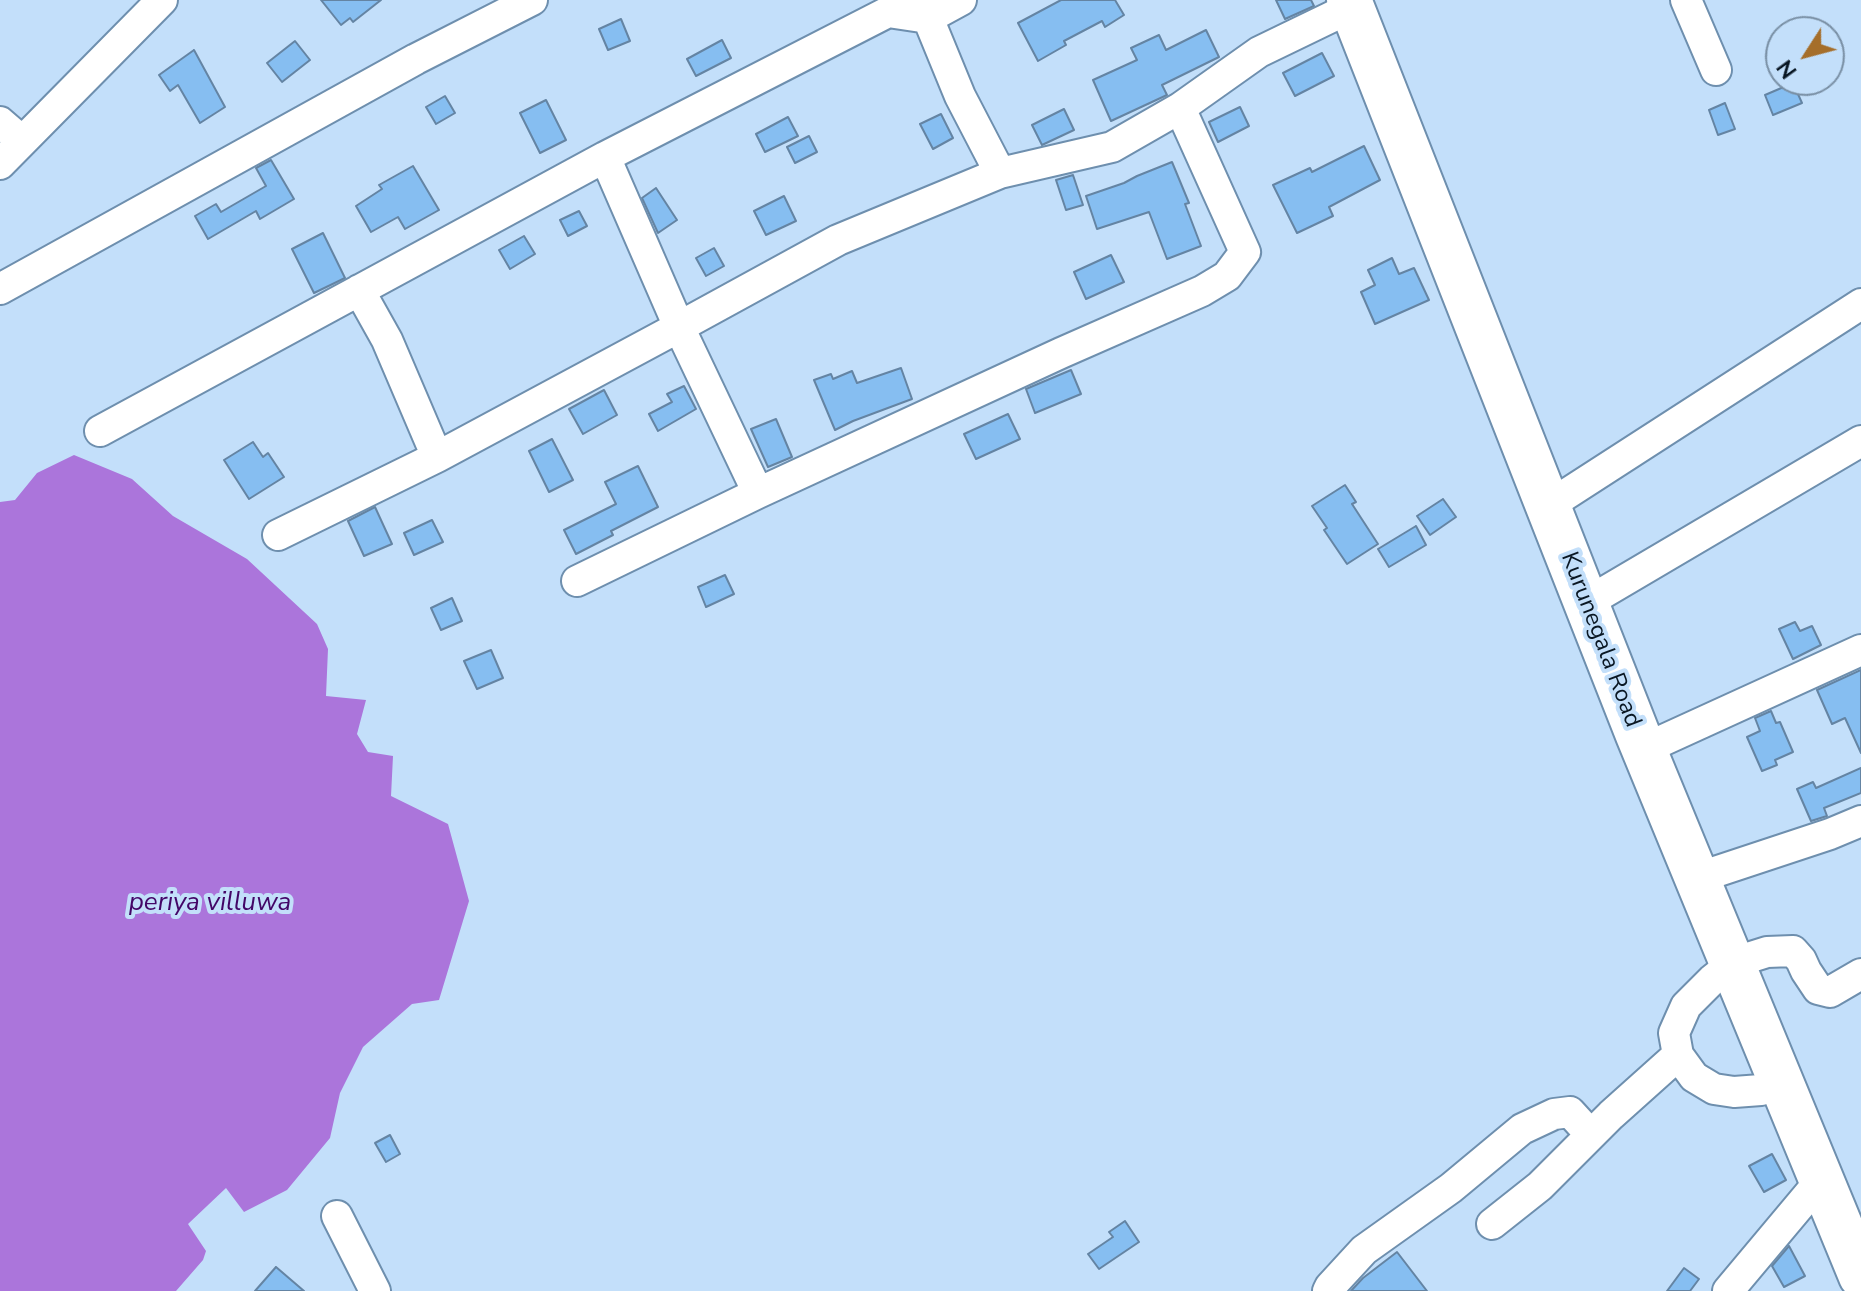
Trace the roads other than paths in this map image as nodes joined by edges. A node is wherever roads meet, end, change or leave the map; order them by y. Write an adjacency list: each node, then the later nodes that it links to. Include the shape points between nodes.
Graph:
1 (532, 0): 13 (street)
2 (961, 0): 6 (street)
3 (1686, 0): 7 (street)
4 (157, 2): 9 (street)
5 (1350, 4): 8 (street, via 1259,52); 21 (highway, Kurunegala Road)
6 (924, 9): 10 (street, via 888,12); 12 (street)
7 (1716, 70)
8 (1180, 108): 12 (street, via 1112,147); 20 (street, via 1245,252 1227,276)
9 (11, 132): 11 (street)
10 (605, 157): 14 (street); 16 (street)
11 (0, 164)
12 (1000, 173): 16 (street, via 838,240)
13 (0, 289)
14 (359, 290): 17 (street); 19 (street, via 387,340)
15 (1861, 304): 21 (street)
16 (679, 327): 19 (street); 20 (street)
17 (100, 431)
18 (1861, 441): 24 (street)
19 (437, 457): 22 (street)
20 (758, 493): 23 (street)
21 (1548, 506): 24 (highway, Kurunegala Road)
22 (278, 535)
23 (577, 581)
24 (1586, 603): 26 (highway, Kurunegala Road)
25 (1861, 650): 26 (street)
26 (1644, 749): 28 (highway, Kurunegala Road)
27 (1861, 821): 28 (street)
28 (1697, 878): 29 (highway, Kurunegala Road)
29 (1732, 964): 30 (street, via 1767,952 1793,951 1818,989 1830,992); 31 (street, via 1686,1006 1674,1033); 32 (highway, Kurunegala Road)
30 (1861, 974)
31 (1678, 1055): 32 (street, via 1694,1077 1714,1089 1761,1090); 33 (street)
32 (1781, 1083): 34 (highway, Kurunegala Road)
33 (1591, 1135): 36 (street); 39 (street, via 1570,1112 1522,1129 1364,1250)
34 (1821, 1180): 37 (highway, Kurunegala Road); 40 (street)
35 (337, 1216): 38 (street)
36 (1492, 1224)
37 (1861, 1276)
38 (375, 1291)
39 (1328, 1291)
40 (1728, 1291)

